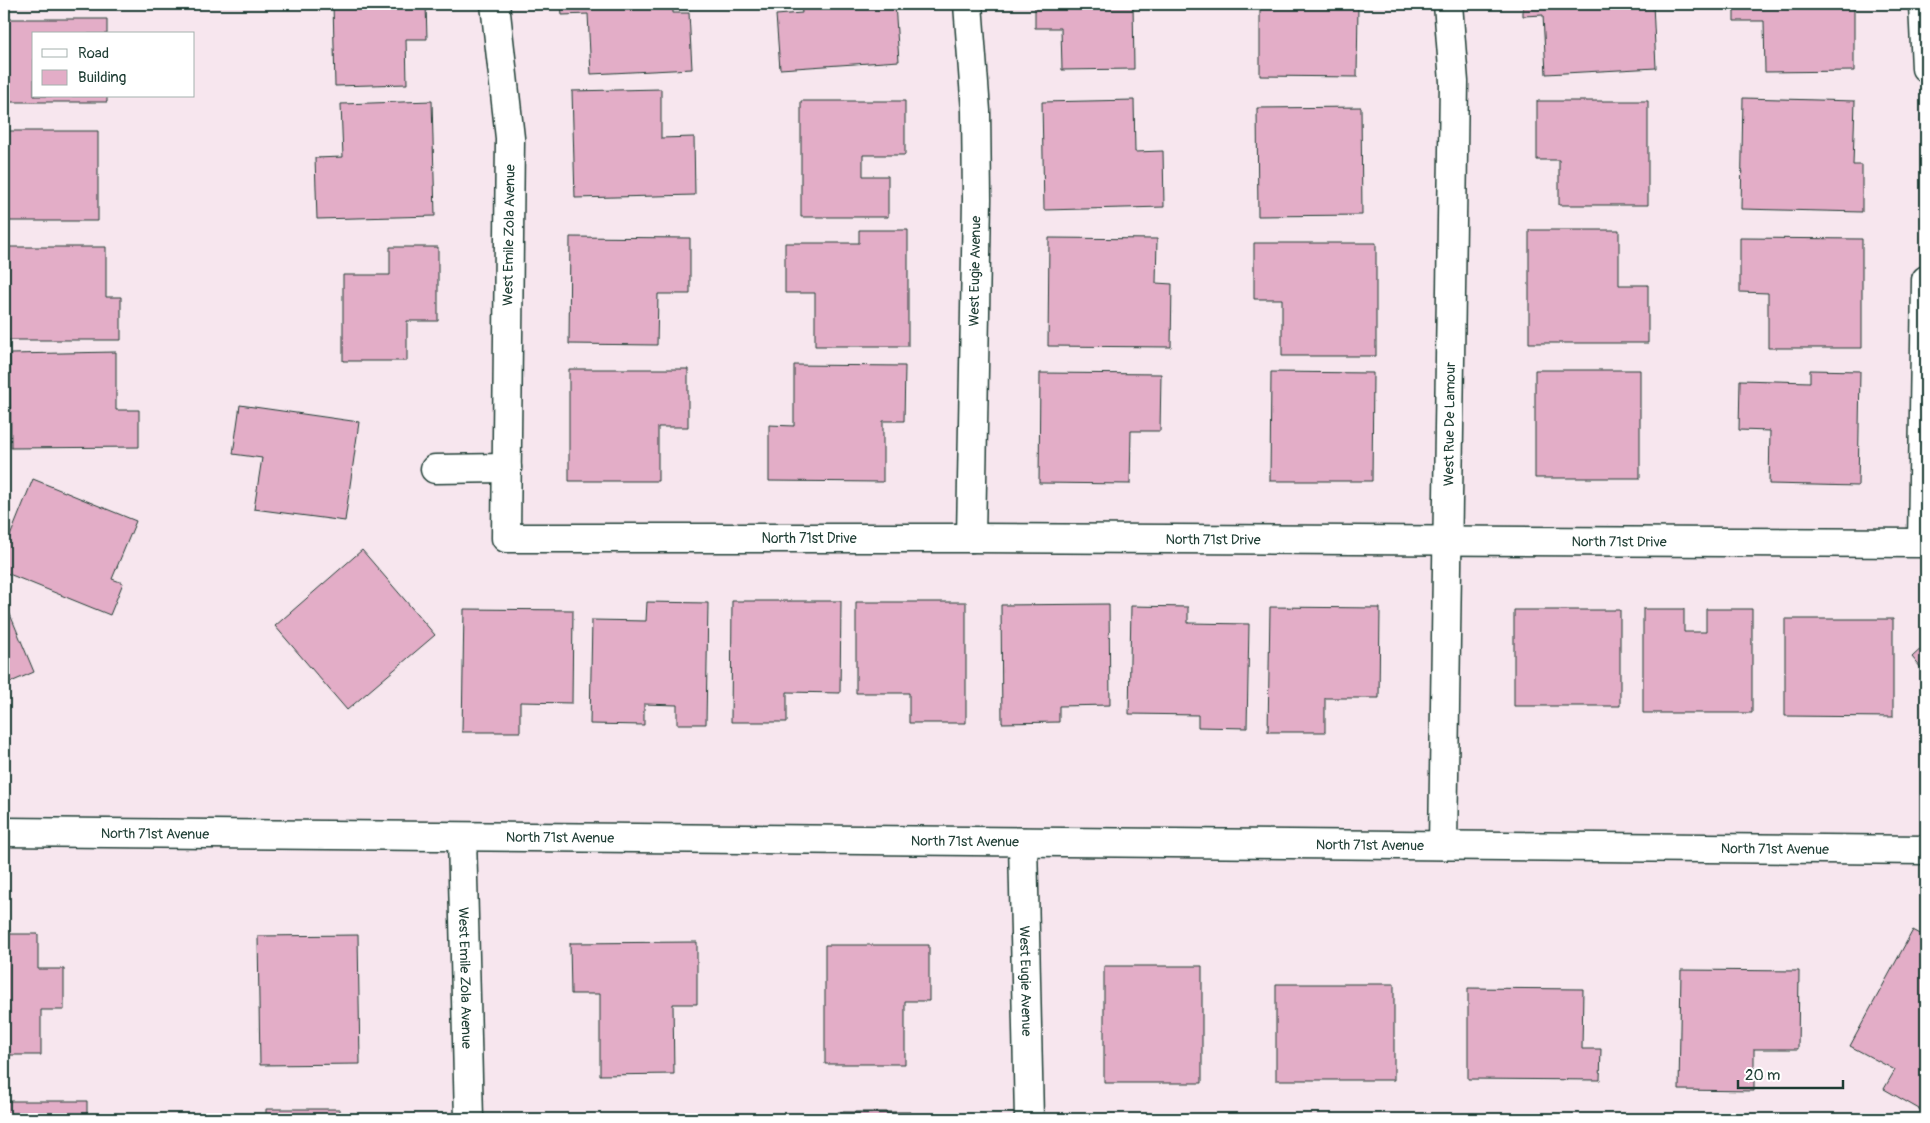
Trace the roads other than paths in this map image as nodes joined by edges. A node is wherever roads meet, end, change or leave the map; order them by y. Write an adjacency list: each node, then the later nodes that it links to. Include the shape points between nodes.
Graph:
1 (495, 4): 7 (street, West Emile Zola Avenue, via 510,138)
2 (968, 4): 10 (street, West Eugie Avenue, via 976,111 977,189)
3 (1448, 4): 11 (street, West Rue De Lamour, via 1454,82)
4 (1923, 4): 5 (street)
5 (1926, 68)
6 (1926, 280): 11 (street, North 71st Drive, via 1922,543)
7 (507, 468): 8 (street); 9 (street, West Emile Zola Avenue)
8 (434, 469)
9 (506, 538): 10 (street, North 71st Drive)
10 (971, 538): 11 (street, North 71st Drive)
11 (1448, 541): 15 (street, West Rue De Lamour)
12 (4, 832): 13 (street, North 71st Avenue)
13 (462, 837): 14 (street, North 71st Avenue); 17 (street, West Emile Zola Avenue)
14 (1023, 842): 15 (street, North 71st Avenue); 18 (street, West Eugie Avenue)
15 (1443, 845): 16 (street, North 71st Avenue)
16 (1926, 850)
17 (468, 1119)
18 (1029, 1119)

